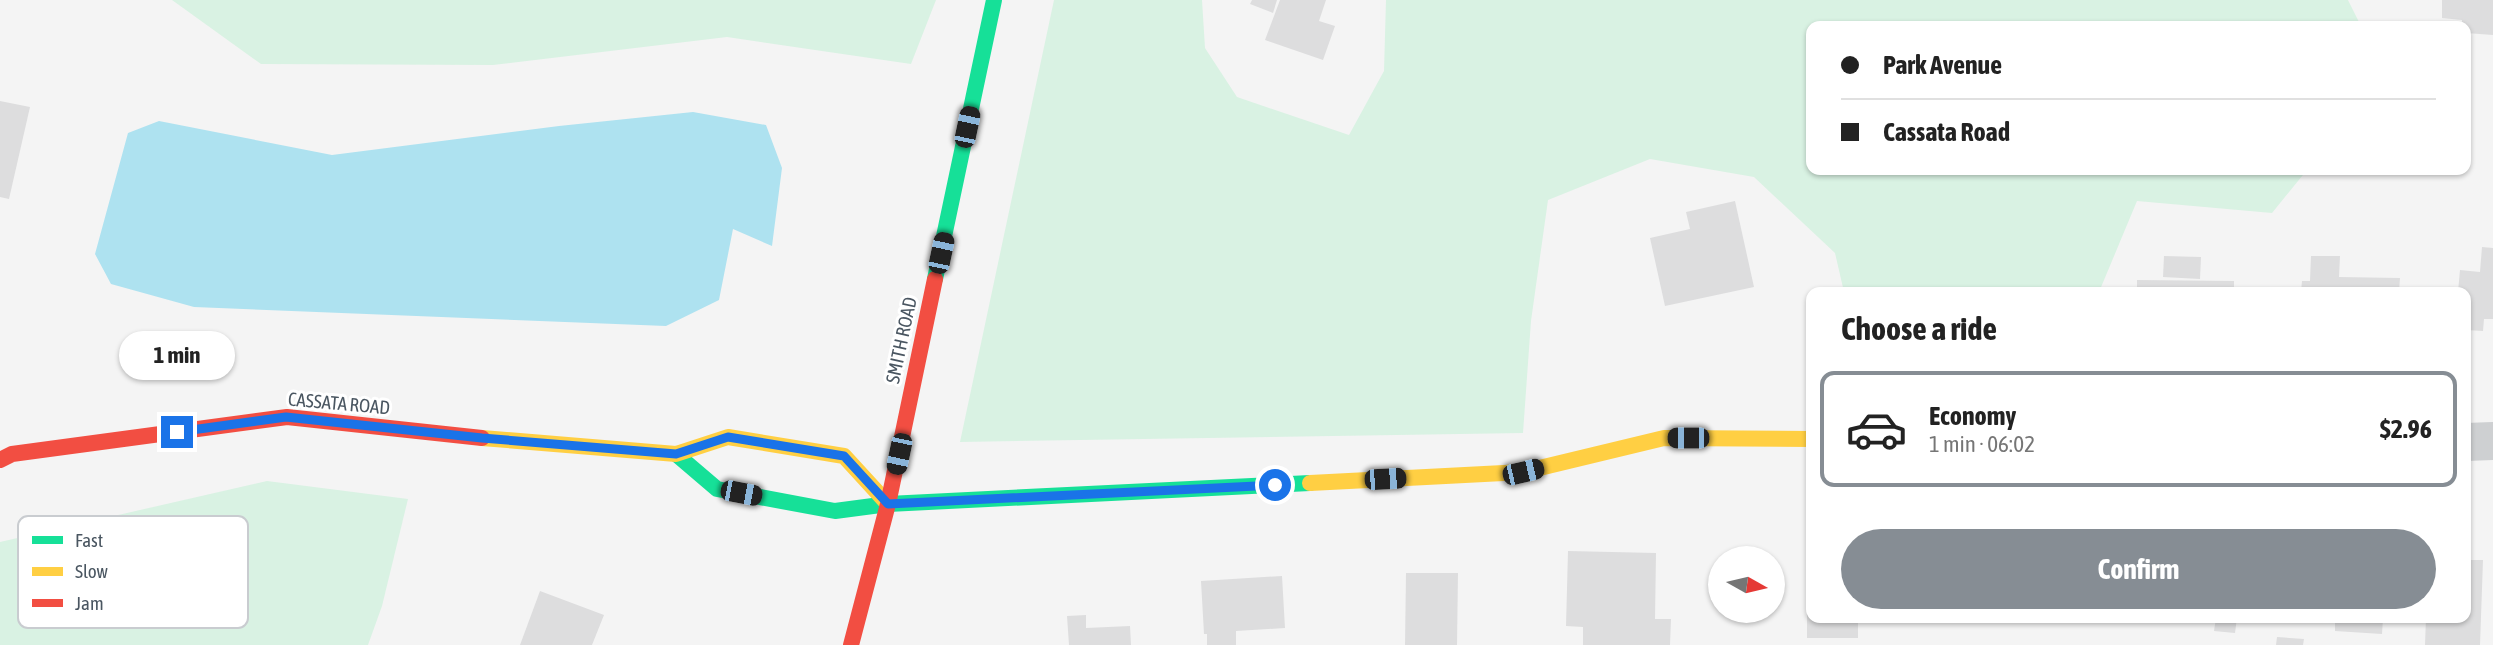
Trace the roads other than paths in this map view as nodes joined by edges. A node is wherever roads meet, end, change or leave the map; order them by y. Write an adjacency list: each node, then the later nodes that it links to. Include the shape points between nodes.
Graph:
1 (994, 0): 7 (street, SMITH ROAD)
2 (1806, 439): 7 (street, via 1664,438 1523,472)
3 (2471, 442): 4 (street)
4 (2493, 442)
5 (676, 454): 6 (street, CASSATA ROAD, via 286,417 12,454); 7 (street, via 717,489 835,511); 7 (street, CASSATA ROAD, via 728,437 844,456)
6 (0, 460)
7 (888, 504): 8 (street, SMITH ROAD)
8 (851, 645)

